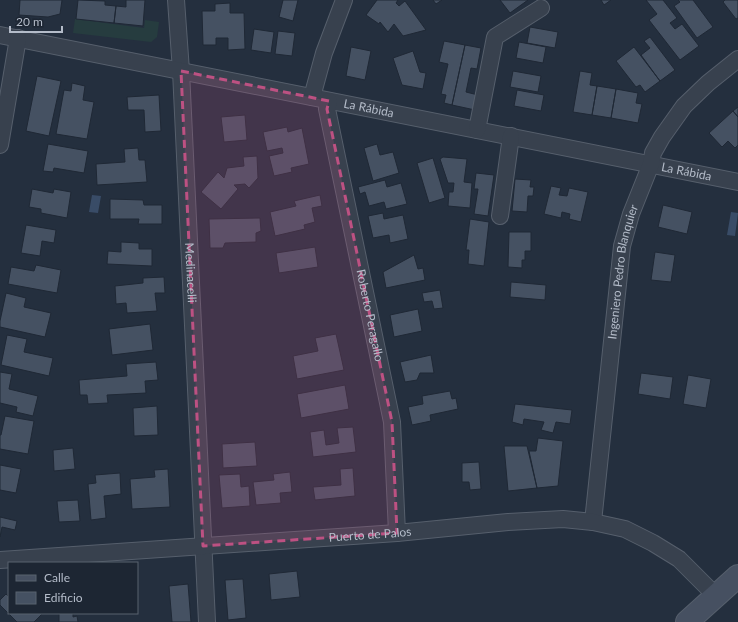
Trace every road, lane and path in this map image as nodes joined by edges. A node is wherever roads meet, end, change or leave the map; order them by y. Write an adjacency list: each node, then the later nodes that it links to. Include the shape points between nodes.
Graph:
1 (176, 0): 7 (street, Medinacelli)
2 (344, 0): 8 (street, via 324,53)
3 (541, 8): 10 (street, via 495,37)
4 (0, 35): 5 (street, La Rábida)
5 (18, 38): 7 (street, La Rábida); 12 (street)
6 (738, 59): 13 (street, Ingeniero Pedro Blanquier, via 684,106 662,137)
7 (181, 71): 8 (street, La Rábida); 18 (street, Medinacelli)
8 (312, 97): 9 (street, La Rábida)
9 (329, 101): 10 (street, La Rábida); 17 (street, Roberto Peragallo, via 327,109 392,422)
10 (477, 130): 11 (street, La Rábida)
11 (511, 136): 13 (street, La Rábida); 15 (street)
12 (0, 145)
13 (650, 164): 14 (street, La Rábida); 16 (street, Ingeniero Pedro Blanquier, via 630,214 622,246)
14 (738, 182)
15 (500, 216)
16 (593, 522): 17 (street, Puerto de Palos, via 563,519 508,522); 21 (street, Puerto de Palos, via 626,529 653,543 678,559)
17 (397, 533): 18 (street, Puerto de Palos)
18 (203, 546): 19 (street, Puerto de Palos); 22 (street, Medinacelli)
19 (0, 560)
20 (738, 576): 21 (main road)
21 (716, 596): 23 (main road)
22 (207, 622)
23 (687, 622)

